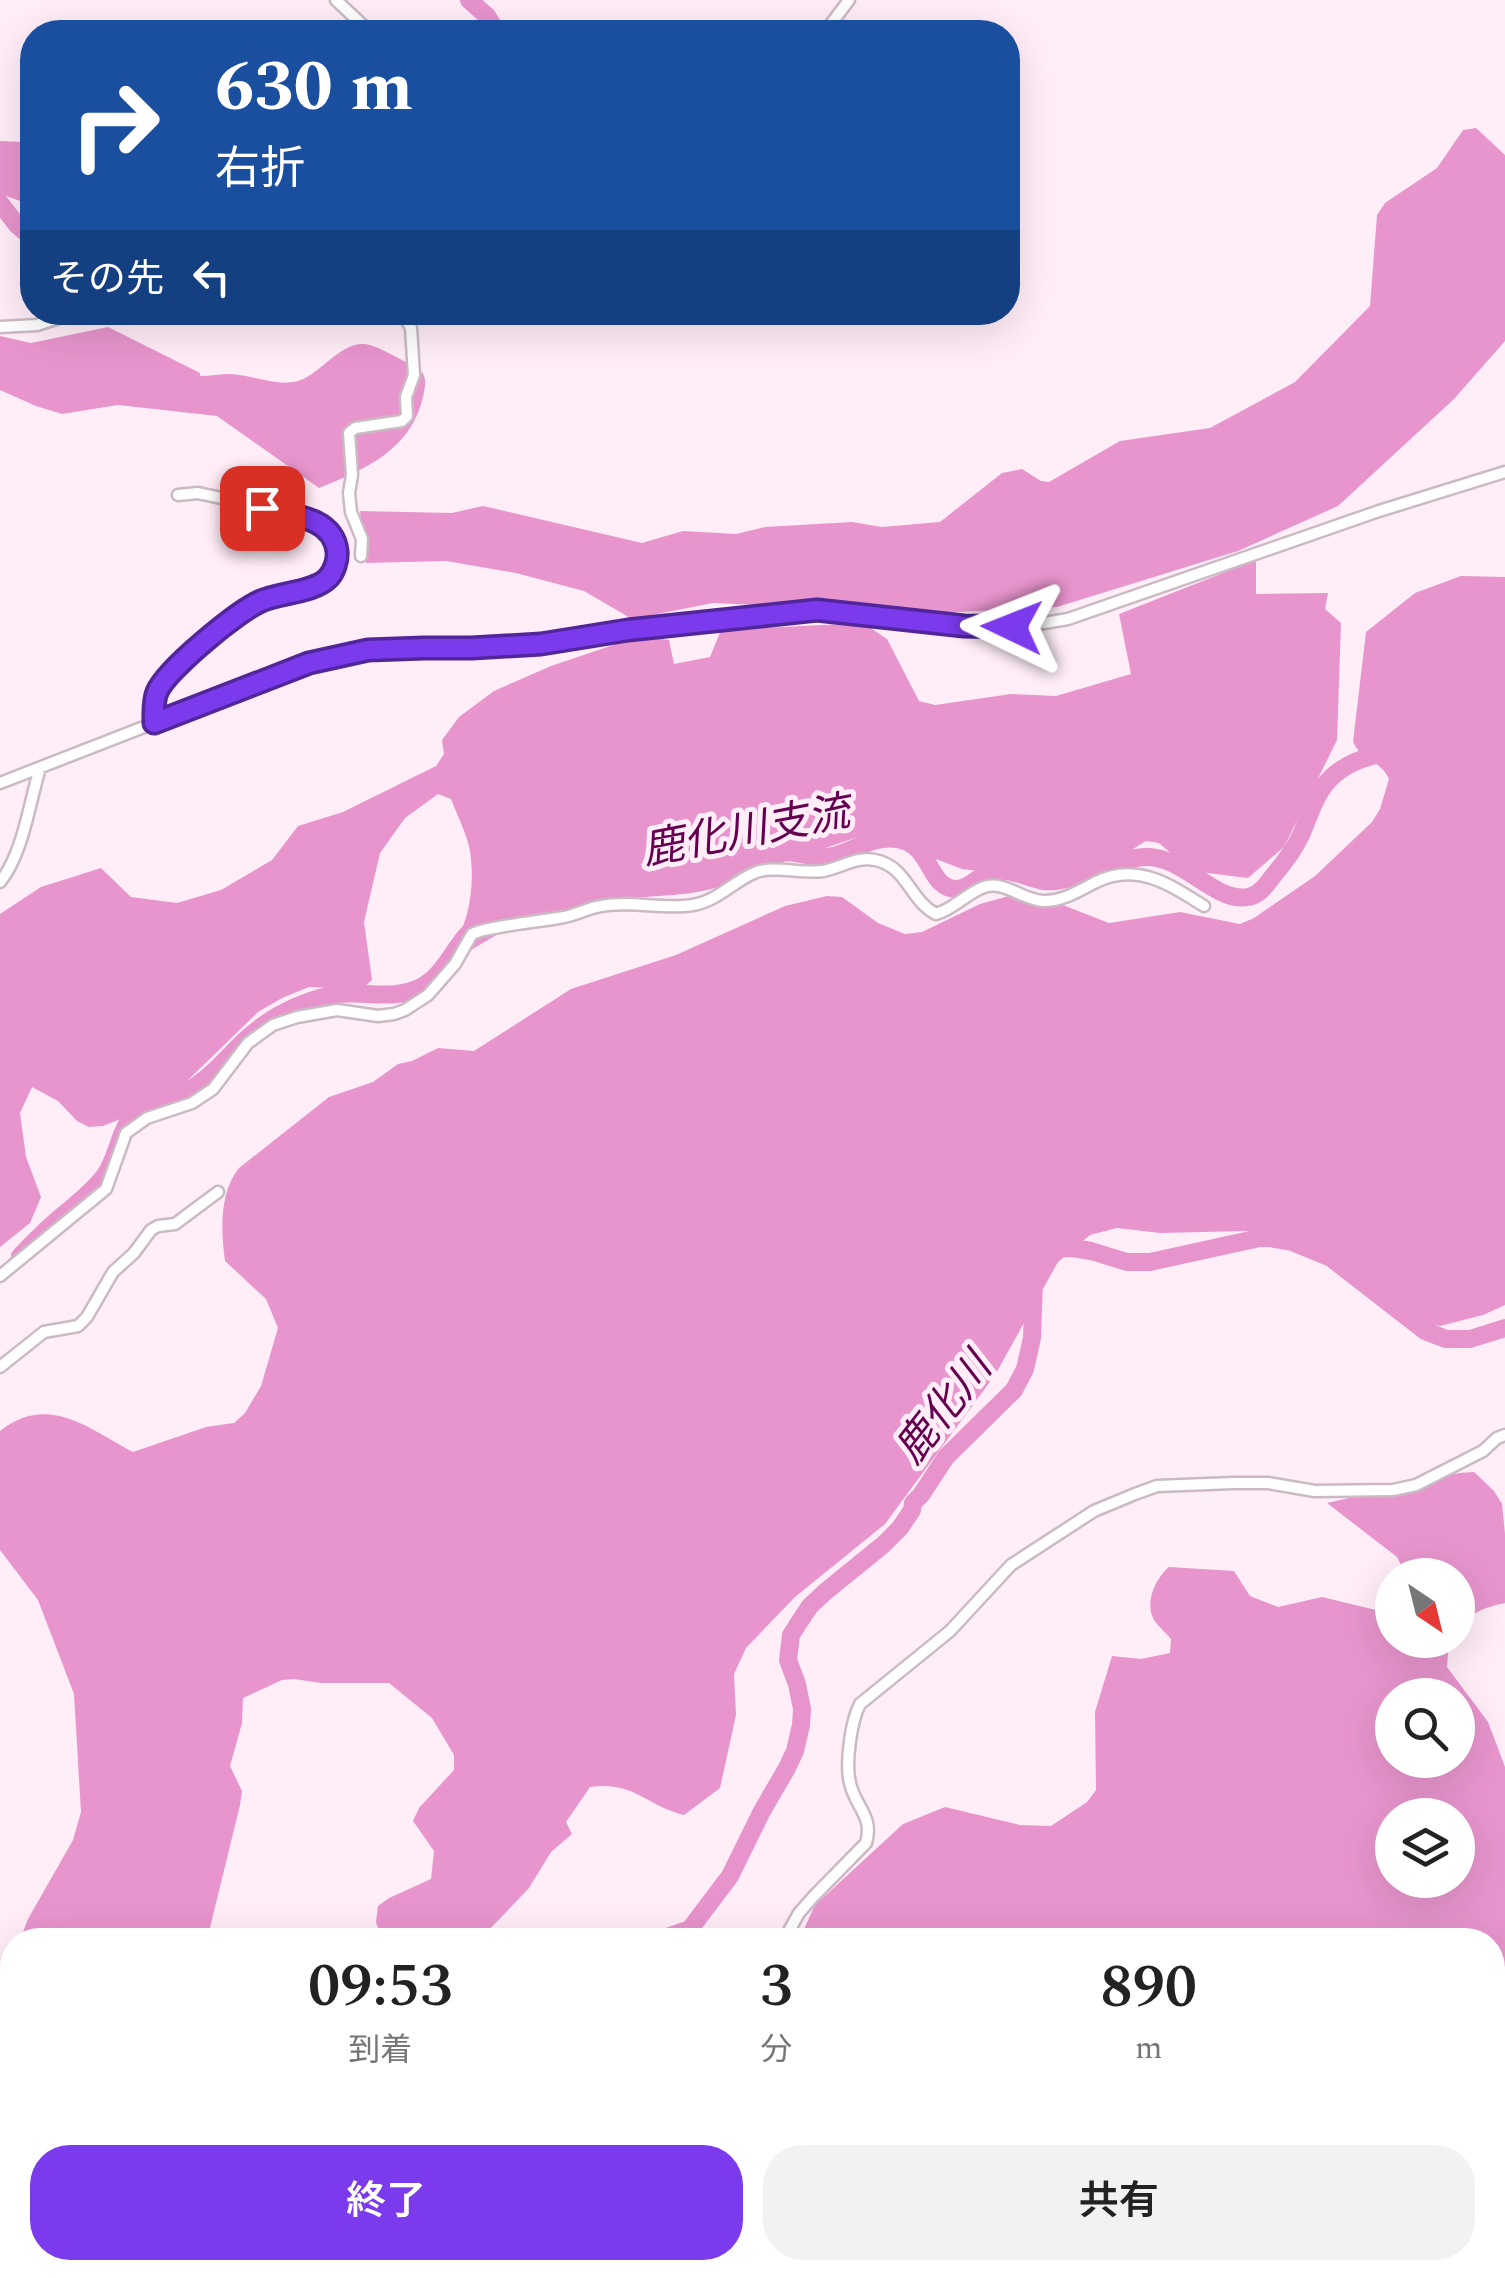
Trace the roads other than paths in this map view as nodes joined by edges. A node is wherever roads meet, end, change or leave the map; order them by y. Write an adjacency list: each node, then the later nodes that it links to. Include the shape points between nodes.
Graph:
1 (336, 0): 2 (street)
2 (357, 20)
3 (36, 325): 5 (street)
4 (409, 325): 8 (street, via 414,376 407,416 349,433 349,493)
5 (0, 327)
6 (1505, 472): 9 (street, via 1068,619 992,628 817,610 541,644 368,650 309,663)
7 (178, 495): 9 (street, via 198,493 316,522 332,535 337,558 324,582 263,600 214,634 160,687)
8 (361, 556)
9 (154, 723): 10 (street)
10 (40, 768): 11 (street); 12 (street, via 17,851)
11 (0, 783)
12 (0, 882)
13 (1204, 906): 15 (street, via 1161,881 1126,872 1044,900 990,885 936,914 891,864 860,859 826,870 755,872 699,904 601,906 480,931 428,995 404,1010 296,1017 248,1042 213,1089 126,1133 106,1189)
14 (218, 1192): 16 (street, via 175,1224 151,1230 78,1326 44,1332)
15 (0, 1276)
16 (0, 1366)
17 (1505, 1435): 18 (street, via 1416,1485 1393,1490 1315,1491 1268,1482 1157,1486 1094,1511 1011,1565 950,1631 860,1704 848,1772 869,1834)
18 (791, 1928)

